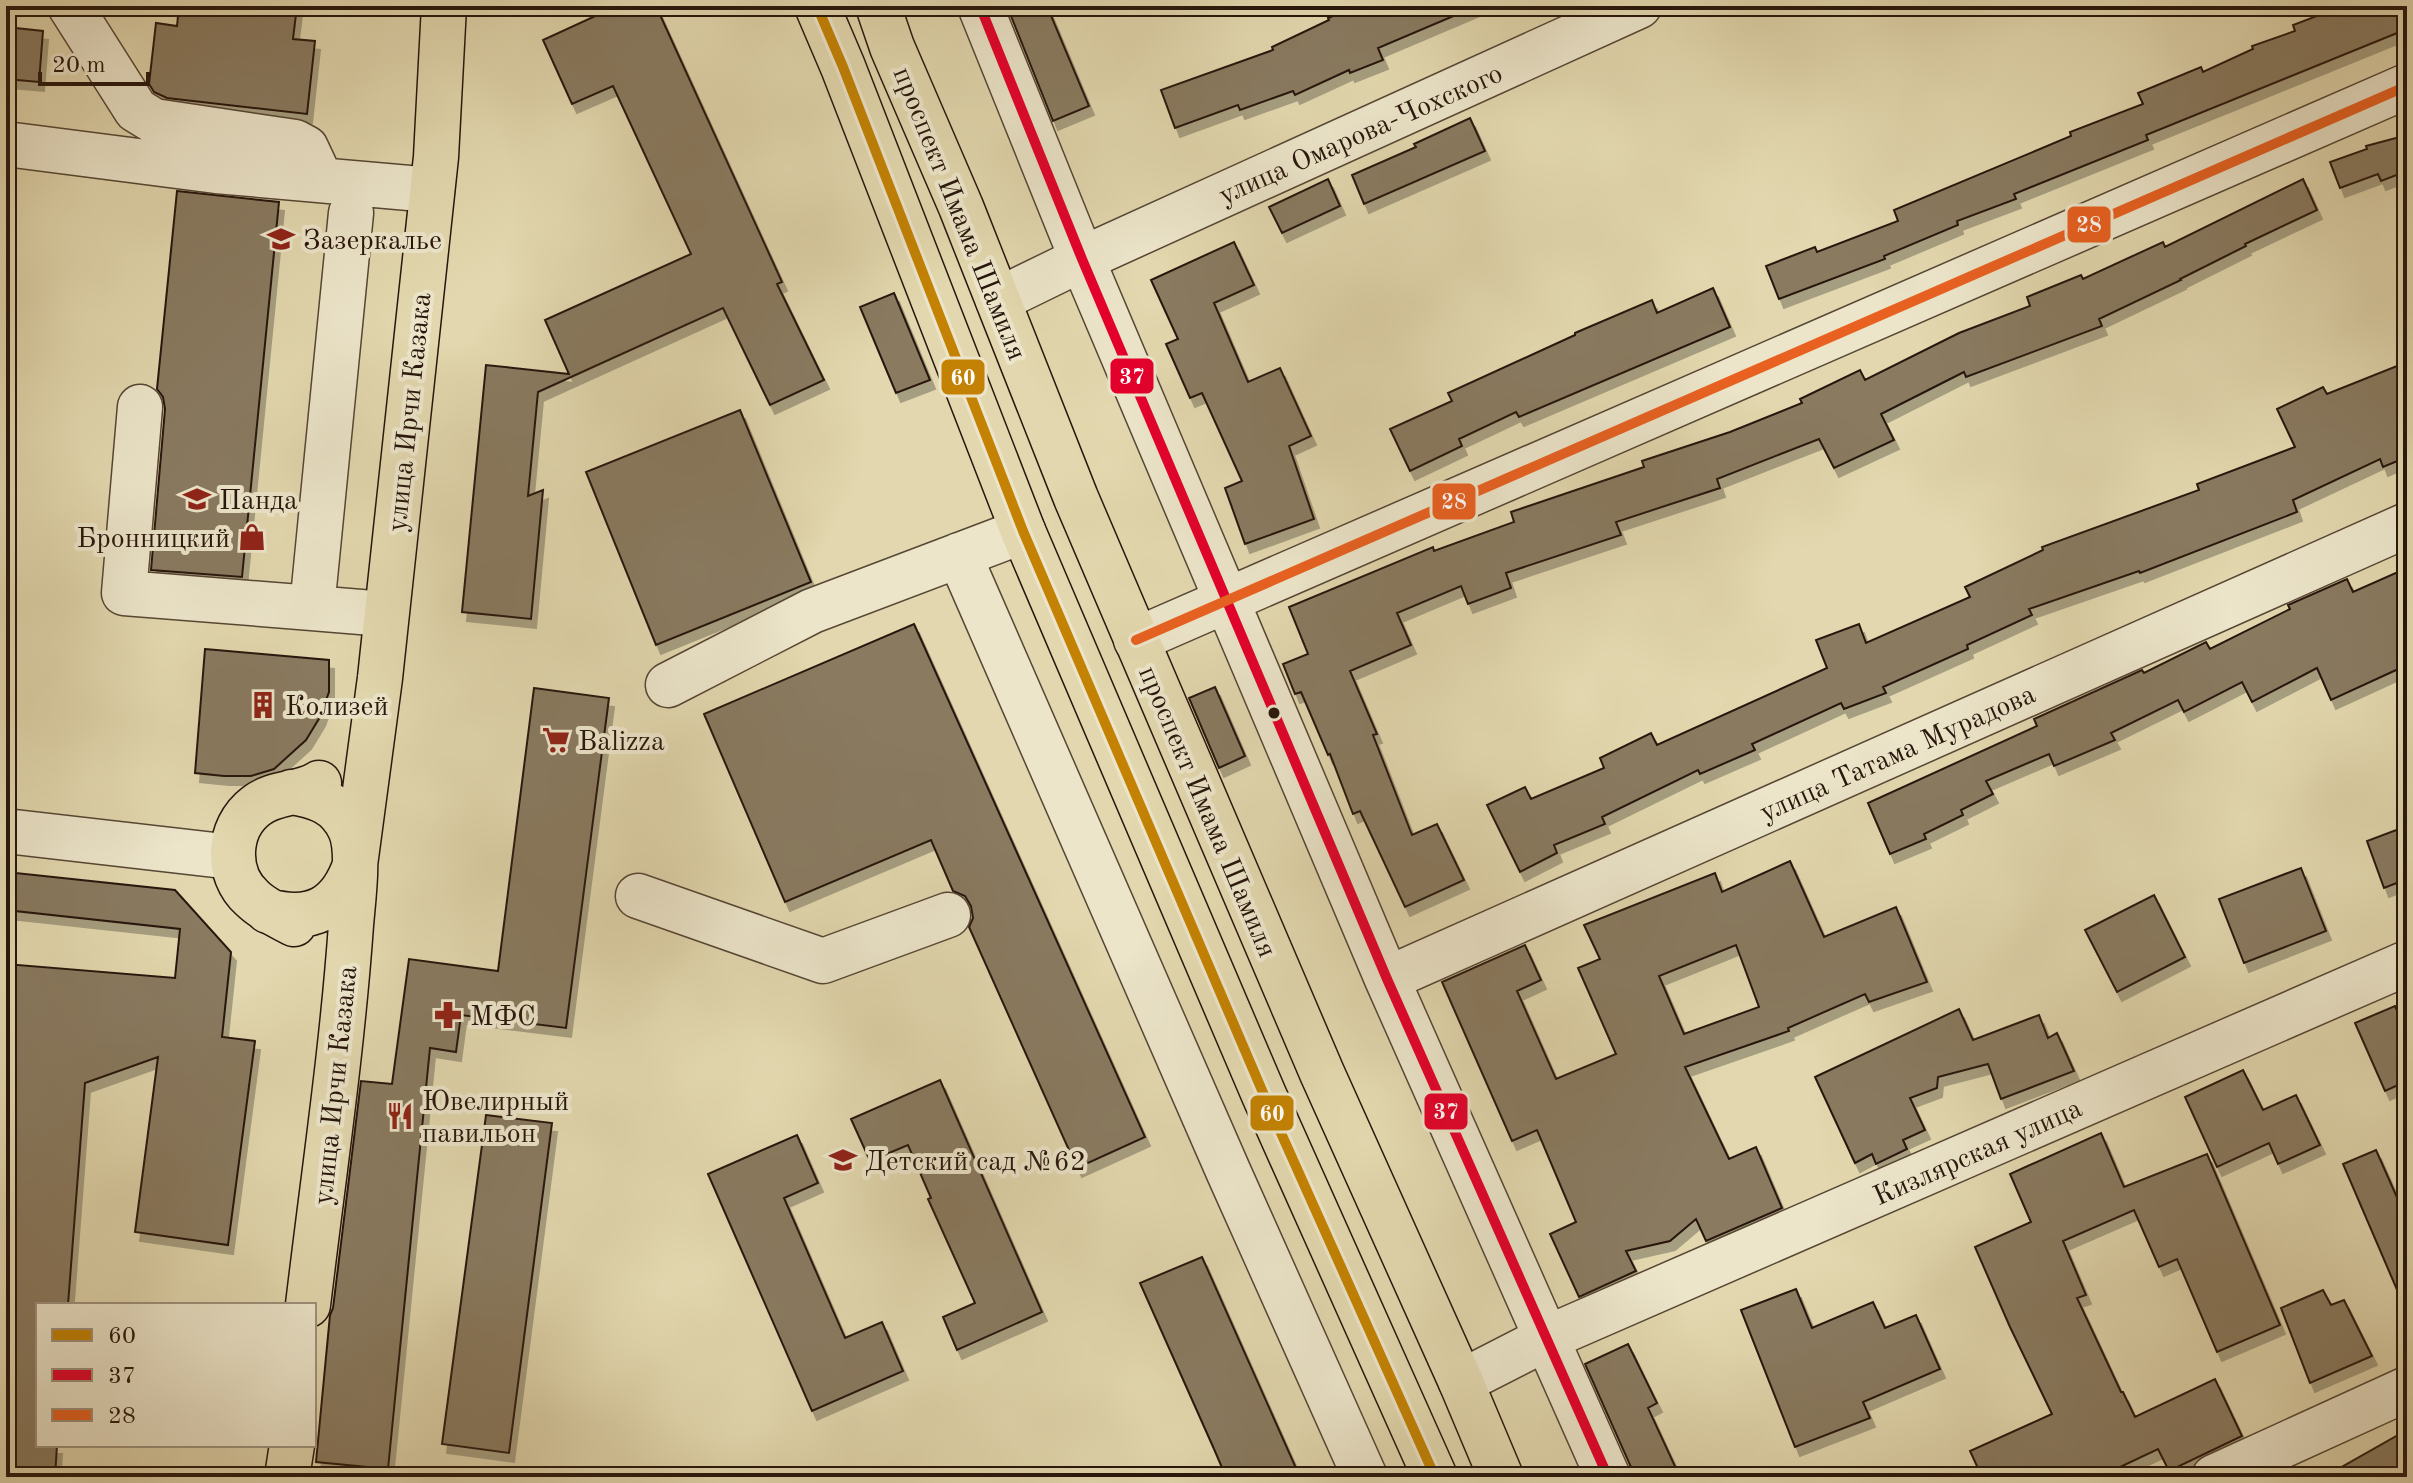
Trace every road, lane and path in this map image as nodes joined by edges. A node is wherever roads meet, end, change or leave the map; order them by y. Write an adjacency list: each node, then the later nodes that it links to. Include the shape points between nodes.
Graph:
1 (70, 6): 9 (street, via 136,110 154,121 295,142 306,148)
2 (444, 6): 10 (main road, улица Ирчи Казака)
3 (817, 6): 16 (main road, проспект Имама Шамиля)
4 (878, 6): 13 (main road, проспект Имама Шамиля)
5 (980, 6): 12 (street)
6 (1639, 6): 12 (street, улица Омарова-Чохского)
7 (2407, 86): 18 (street)
8 (6, 144): 9 (street)
9 (321, 180): 10 (street)
10 (432, 190): 20 (main road, улица Ирчи Казака)
11 (351, 213): 19 (street)
12 (1082, 259): 13 (street, улица Омарова-Чохского); 18 (street)
13 (998, 300): 21 (main road, проспект Имама Шамиля)
14 (140, 407): 19 (street, via 124,593)
15 (2407, 525): 33 (street, улица Татама Мурадова)
16 (1023, 531): 17 (street); 41 (main road, проспект Имама Шамиля, via 1264,1095)
17 (959, 555): 22 (street, via 812,611); 40 (street)
18 (1226, 600): 21 (street); 33 (street)
19 (312, 608): 20 (street)
20 (385, 614): 23 (main road, улица Ирчи Казака)
21 (1136, 640): 36 (main road, проспект Имама Шамиля)
22 (668, 685)
23 (373, 721): 24 (main road, via 331,775); 27 (main road, улица Ирчи Казака)
24 (291, 792): 26 (main road, via 272,796 242,820); 27 (main road, via 316,796 336,810 351,830)
25 (6, 831): 26 (street)
26 (232, 857): 29 (main road, via 237,879)
27 (355, 865): 29 (main road, via 349,883 323,909 287,916); 32 (main road, улица Ирчи Казака)
28 (638, 896): 30 (street, via 823,961)
29 (268, 911): 32 (main road, via 319,944)
30 (948, 915)
31 (2407, 963): 35 (street, Кизлярская улица)
32 (347, 979): 34 (main road, улица Ирчи Казака)
33 (1387, 979): 35 (street)
34 (308, 1303)
35 (1547, 1338): 36 (street, Кизлярская улица); 43 (street)
36 (1461, 1382): 42 (main road, проспект Имама Шамиля)
37 (2407, 1389): 44 (street)
38 (292, 1447): 39 (main road)
39 (287, 1477)
40 (1365, 1477)
41 (1435, 1477)
42 (1501, 1477)
43 (1608, 1477)
44 (2214, 1477)

